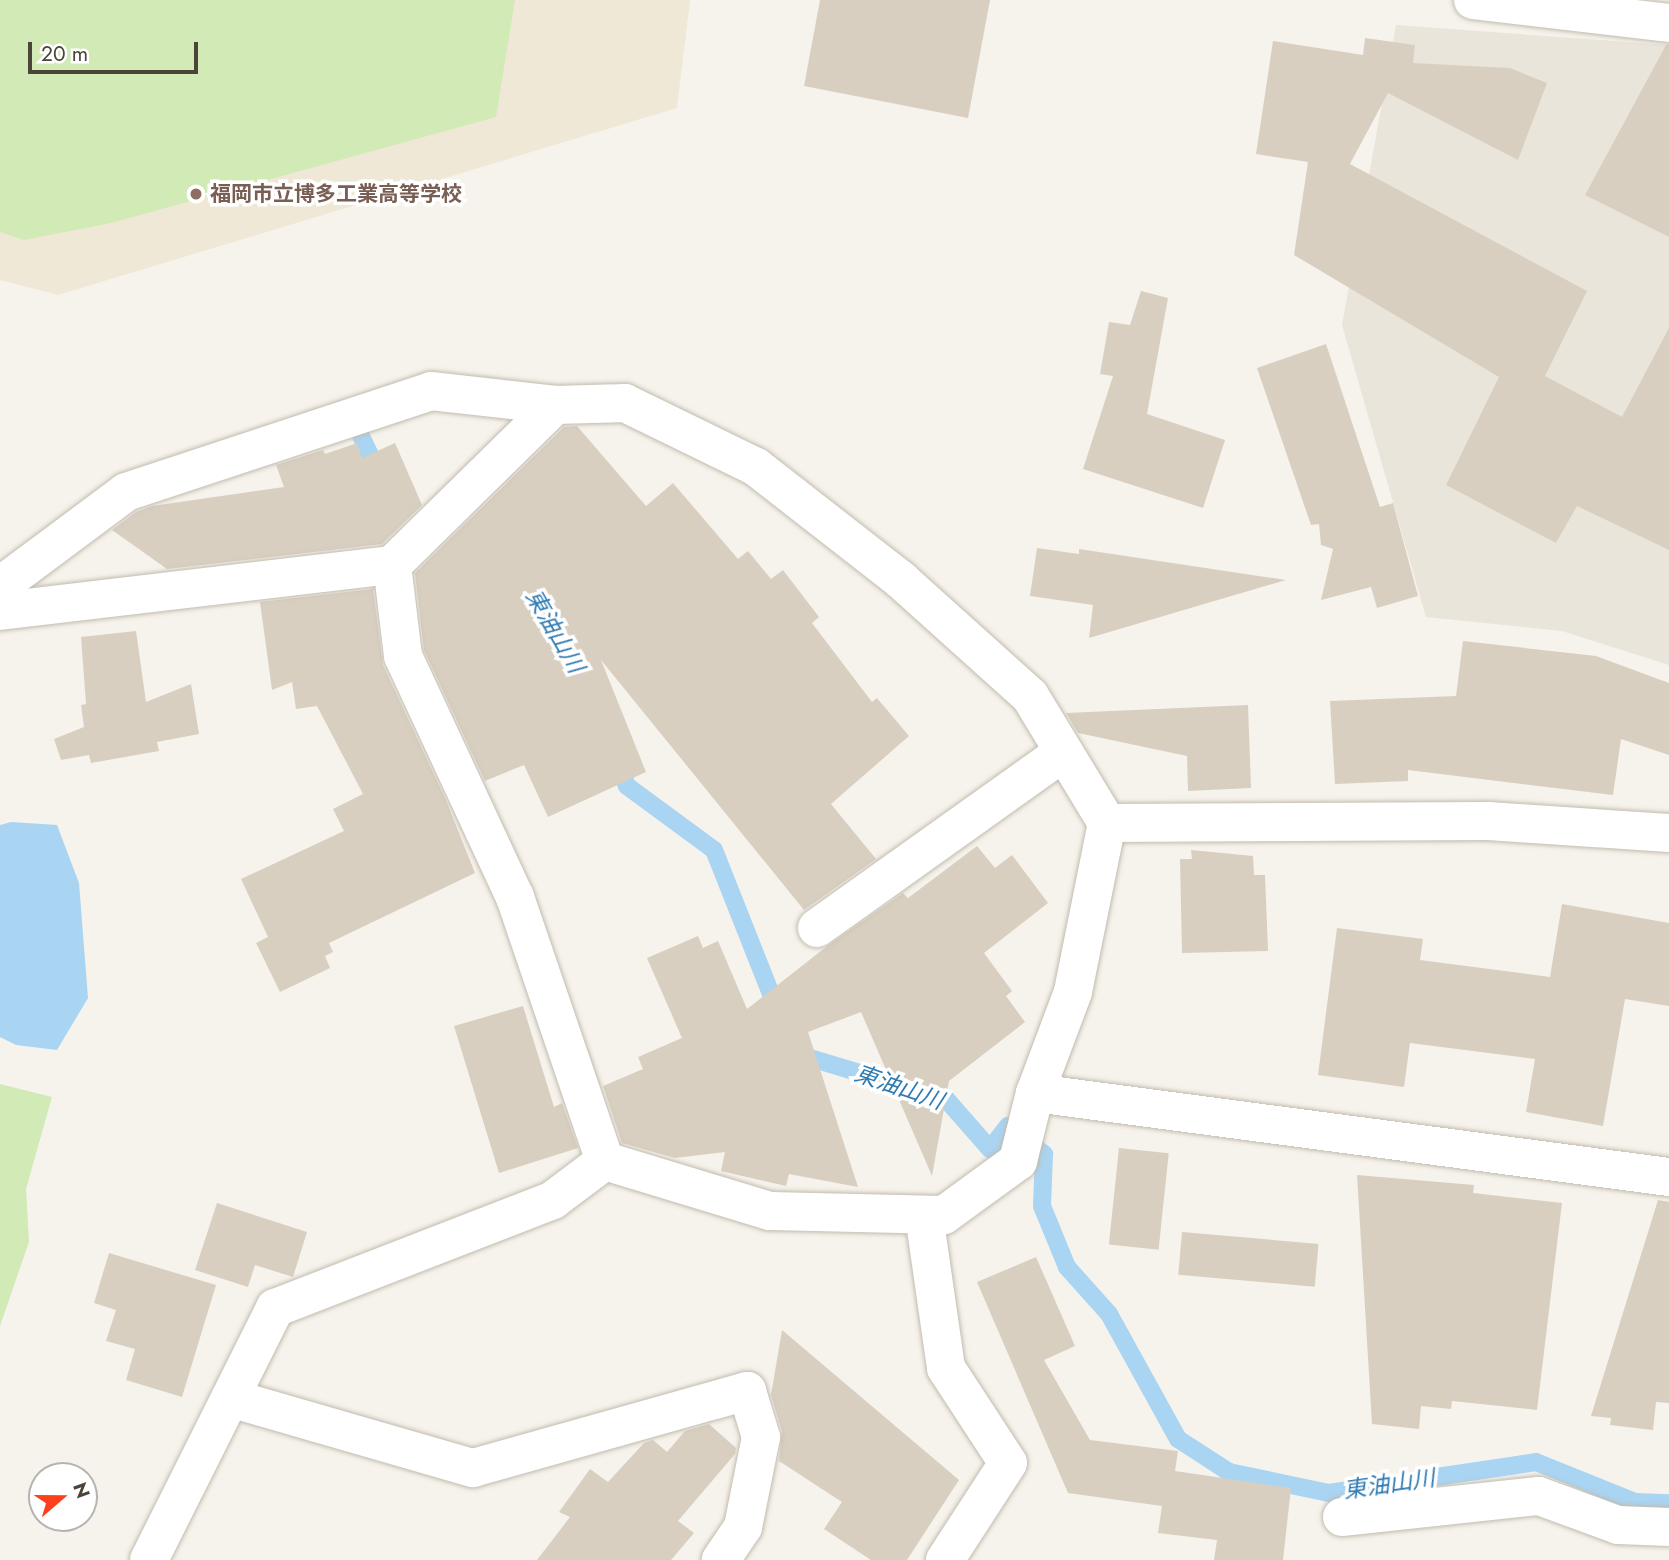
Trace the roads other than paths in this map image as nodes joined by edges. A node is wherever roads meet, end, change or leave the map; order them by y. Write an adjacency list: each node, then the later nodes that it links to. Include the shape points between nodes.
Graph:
1 (1473, 0): 2 (street)
2 (1669, 23)
3 (555, 405): 4 (street); 5 (street, via 431,391 126,492); 7 (street, via 625,403 756,467 901,580 1030,696)
4 (398, 560): 6 (street); 12 (street, via 402,656 515,897)
5 (0, 586)
6 (0, 611)
7 (1064, 752): 8 (street); 10 (street)
8 (1107, 823): 9 (street, via 1488,821); 11 (street, via 1073,992)
9 (1669, 833)
10 (817, 928)
11 (1035, 1093): 13 (street); 14 (street, via 1018,1161 944,1215)
12 (605, 1161): 14 (street, via 769,1211); 15 (street, via 552,1200 275,1308)
13 (1669, 1177)
14 (924, 1215): 20 (street, via 947,1368 1008,1463)
15 (230, 1398): 18 (street); 19 (street, via 473,1468 747,1391 761,1437 743,1527)
16 (1342, 1517): 17 (street, via 1539,1496 1618,1524)
17 (1669, 1527)
18 (149, 1560)
19 (721, 1560)
20 (945, 1560)

